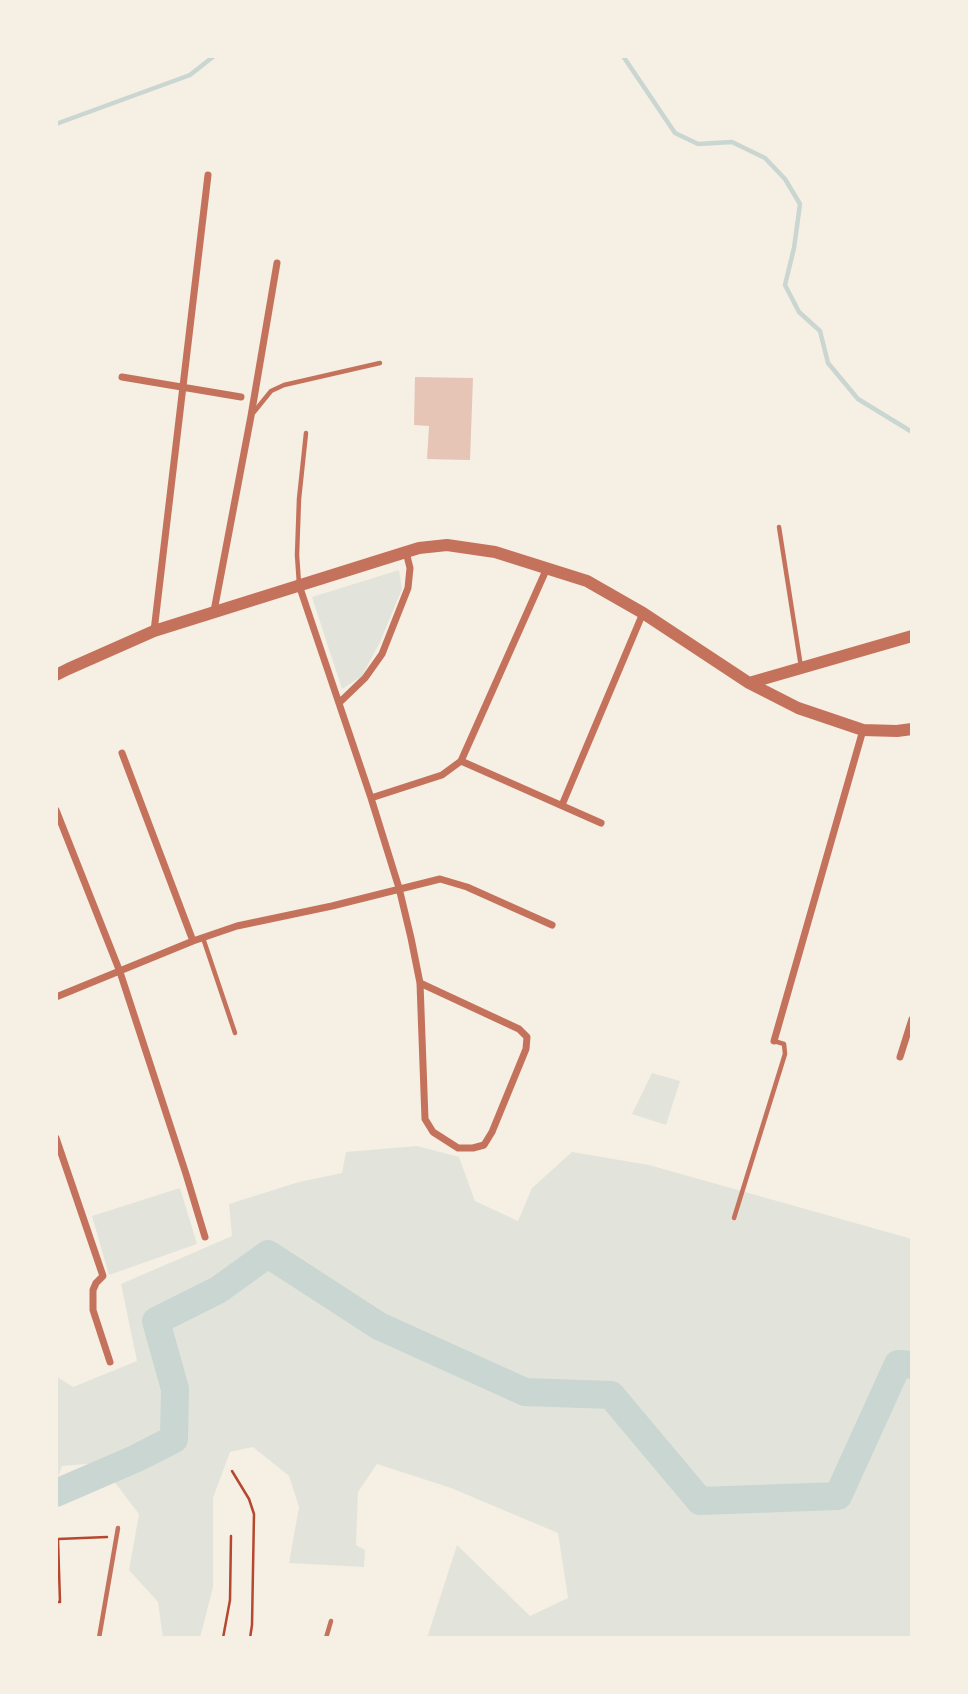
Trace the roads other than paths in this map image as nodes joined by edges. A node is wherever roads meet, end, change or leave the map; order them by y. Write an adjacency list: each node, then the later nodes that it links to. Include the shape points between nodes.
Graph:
1 (208, 175): 5 (street)
2 (277, 263): 7 (street)
3 (380, 363): 7 (lane, via 284,385 271,391)
4 (122, 377): 5 (street)
5 (184, 388): 6 (street); 15 (street)
6 (241, 397)
7 (251, 416): 13 (street)
8 (306, 433): 12 (lane, via 299,499)
9 (779, 527): 17 (lane)
10 (406, 552): 11 (street, via 447,545 495,552); 12 (street); 20 (street, via 408,588 382,654)
11 (547, 568): 14 (street, via 586,581); 24 (street)
12 (299, 585): 13 (street); 20 (street)
13 (214, 611): 15 (street)
14 (643, 613): 19 (street); 26 (street)
15 (154, 631): 18 (street)
16 (912, 636): 17 (street)
17 (801, 668): 19 (street)
18 (56, 676)
19 (750, 684): 22 (street, via 798,708)
20 (340, 702): 25 (street)
21 (912, 729): 22 (street)
22 (863, 730): 38 (street)
23 (122, 752): 32 (street)
24 (461, 761): 25 (street, via 442,775); 26 (street)
25 (371, 798): 29 (street)
26 (562, 805): 28 (street)
27 (56, 810): 33 (street)
28 (601, 823)
29 (399, 888): 30 (street, via 440,879 453,881); 31 (street); 34 (street)
30 (552, 925)
31 (203, 937): 32 (street); 37 (lane)
32 (193, 941): 33 (street)
33 (120, 972): 35 (street); 42 (street)
34 (420, 983): 34 (street, via 519,1029 527,1037 526,1049 484,1145 458,1148 433,1132 425,1119)
35 (56, 998)
36 (912, 1018): 39 (street)
37 (235, 1033)
38 (774, 1041): 41 (lane, via 784,1044 785,1054)
39 (900, 1057)
40 (56, 1138): 43 (street, via 103,1276 93,1290 93,1310)
41 (734, 1218)
42 (205, 1237)
43 (110, 1362)
44 (118, 1528): 46 (lane)
45 (331, 1621): 47 (lane)
46 (99, 1638)
47 (326, 1638)

